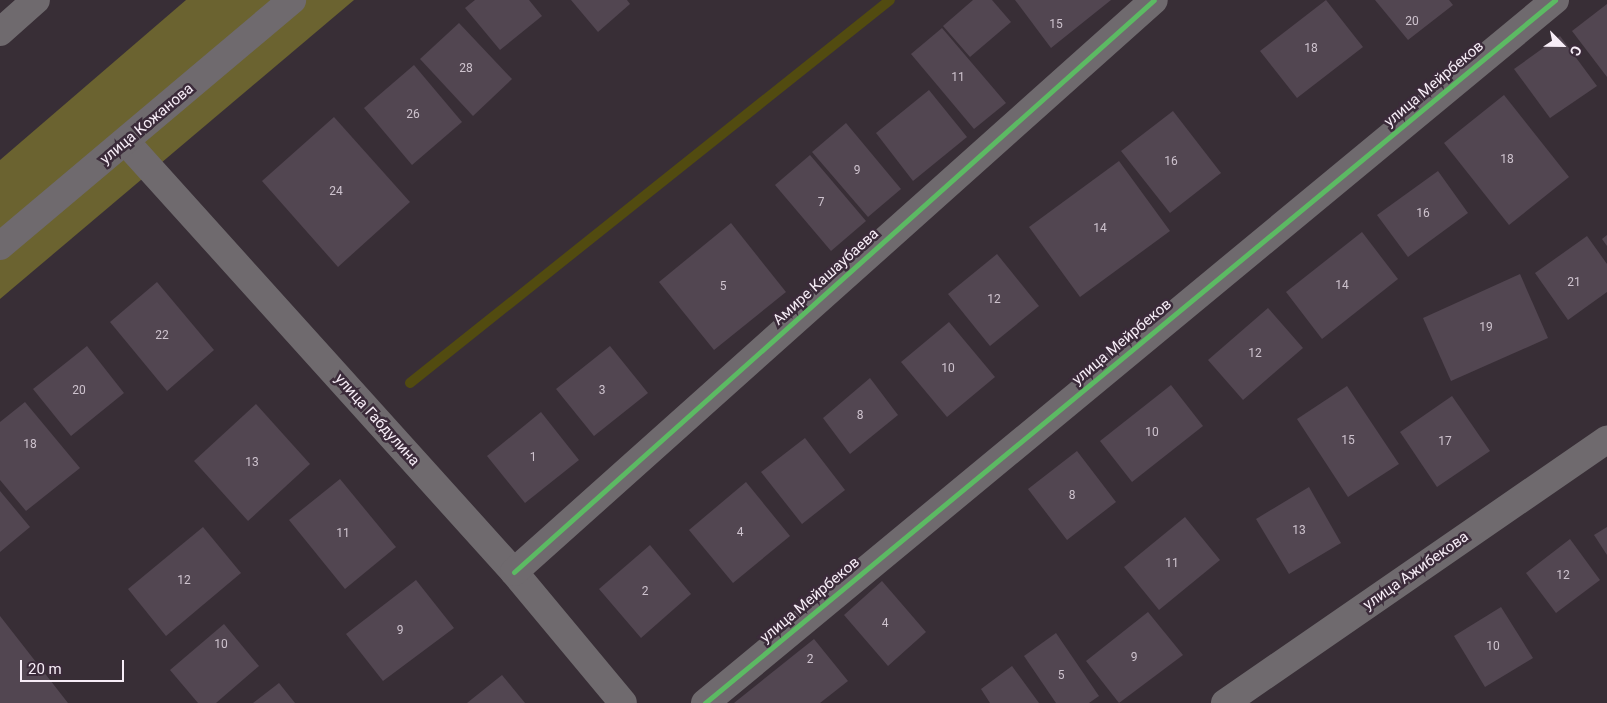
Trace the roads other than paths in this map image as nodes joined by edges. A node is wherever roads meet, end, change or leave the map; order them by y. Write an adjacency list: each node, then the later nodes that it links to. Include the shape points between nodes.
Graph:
1 (36, 0): 5 (street)
2 (292, 0): 6 (street, улица Кожанова)
3 (1154, 0): 9 (street, Амире Кашаубаева)
4 (1555, 0): 11 (street, улица Мейрбеков)
5 (0, 32)
6 (126, 142): 7 (street, улица Кожанова); 9 (street, улица Габдулина)
7 (0, 246)
8 (1607, 440): 12 (street, улица Ажибекова)
9 (514, 572): 10 (street, улица Габдулина)
10 (623, 703)
11 (704, 703)
12 (1225, 703)

